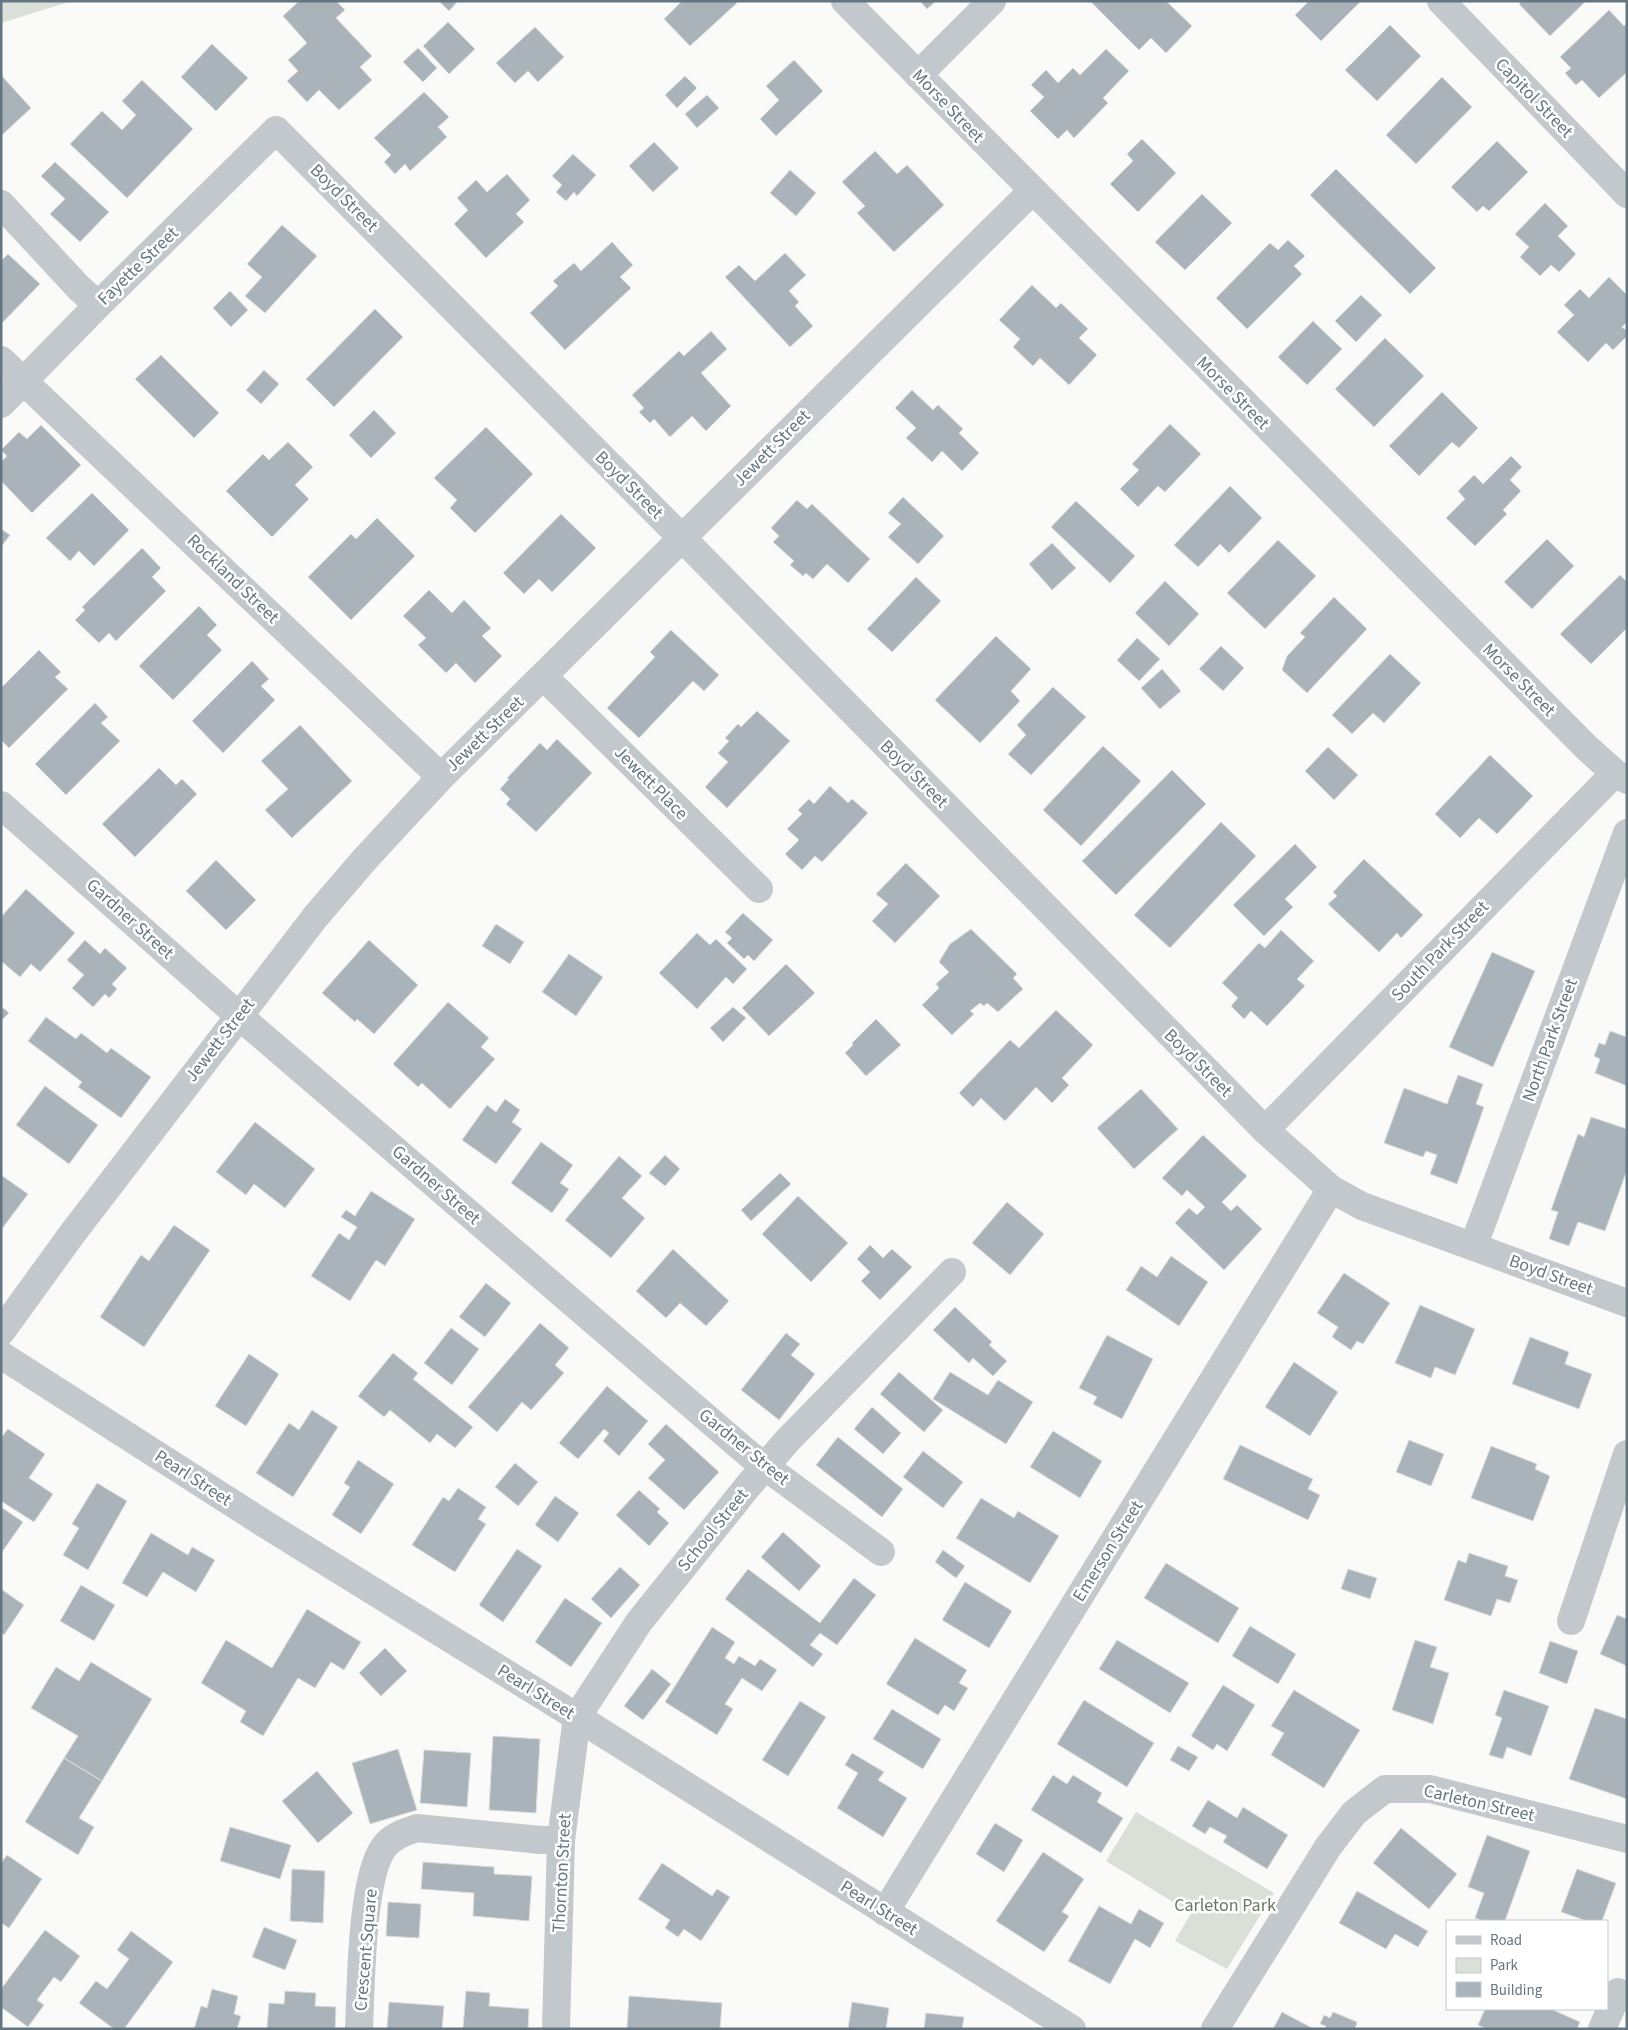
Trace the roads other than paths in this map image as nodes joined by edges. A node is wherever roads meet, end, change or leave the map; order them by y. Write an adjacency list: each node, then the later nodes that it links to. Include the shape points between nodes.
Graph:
1 (844, 1): 4 (street, Morse Street)
2 (992, 1): 4 (street)
3 (1441, 1): 7 (street, Capitol Street)
4 (918, 75): 6 (street, Morse Street)
5 (276, 130): 9 (street, Fayette Street); 13 (street, Boyd Street)
6 (1032, 191): 13 (street, Jewett Street); 15 (street, Morse Street, via 1573,734)
7 (1627, 194)
8 (1, 204): 9 (street)
9 (98, 305): 11 (street, Fayette Street)
10 (1, 360): 11 (street, Rockland Street)
11 (25, 381): 12 (street, Fayette Street); 16 (street, Rockland Street)
12 (1, 404)
13 (681, 537): 14 (street, Jewett Street); 21 (street, Boyd Street)
14 (543, 676): 16 (street, Jewett Street); 19 (street, Jewett Place)
15 (1621, 776): 21 (street, South Park Street)
16 (441, 777): 20 (street, Jewett Street, via 364,859)
17 (1, 805): 20 (street, Gardner Street)
18 (1627, 833): 23 (street, North Park Street)
19 (759, 889)
20 (239, 1016): 26 (street, Jewett Street); 29 (street, Gardner Street)
21 (1265, 1130): 22 (street, Boyd Street)
22 (1331, 1189): 23 (street, Boyd Street, via 1362,1206); 35 (street, Emerson Street)
23 (1473, 1247): 25 (street, Boyd Street)
24 (952, 1272): 29 (street, School Street)
25 (1627, 1303)
26 (1, 1332)
27 (1, 1355): 32 (street, Pearl Street, via 268,1526)
28 (1627, 1454): 31 (street)
29 (765, 1466): 30 (street, Gardner Street); 32 (street, School Street, via 638,1622)
30 (881, 1552)
31 (1571, 1621)
32 (577, 1717): 34 (street, Thornton Street); 35 (street, Pearl Street)
33 (1627, 1839): 40 (street, Carleton Street, via 1430,1789 1385,1789 1354,1813 1328,1847)
34 (561, 1840): 38 (street, Crescent Square, via 417,1828 401,1833 385,1845 375,1865 366,1915); 39 (street, Thornton Street)
35 (885, 1912): 37 (street, Pearl Street)
36 (1618, 1992): 41 (street)
37 (1062, 2026)
38 (359, 2029)
39 (556, 2029)
40 (1215, 2029)
41 (1602, 2029)

